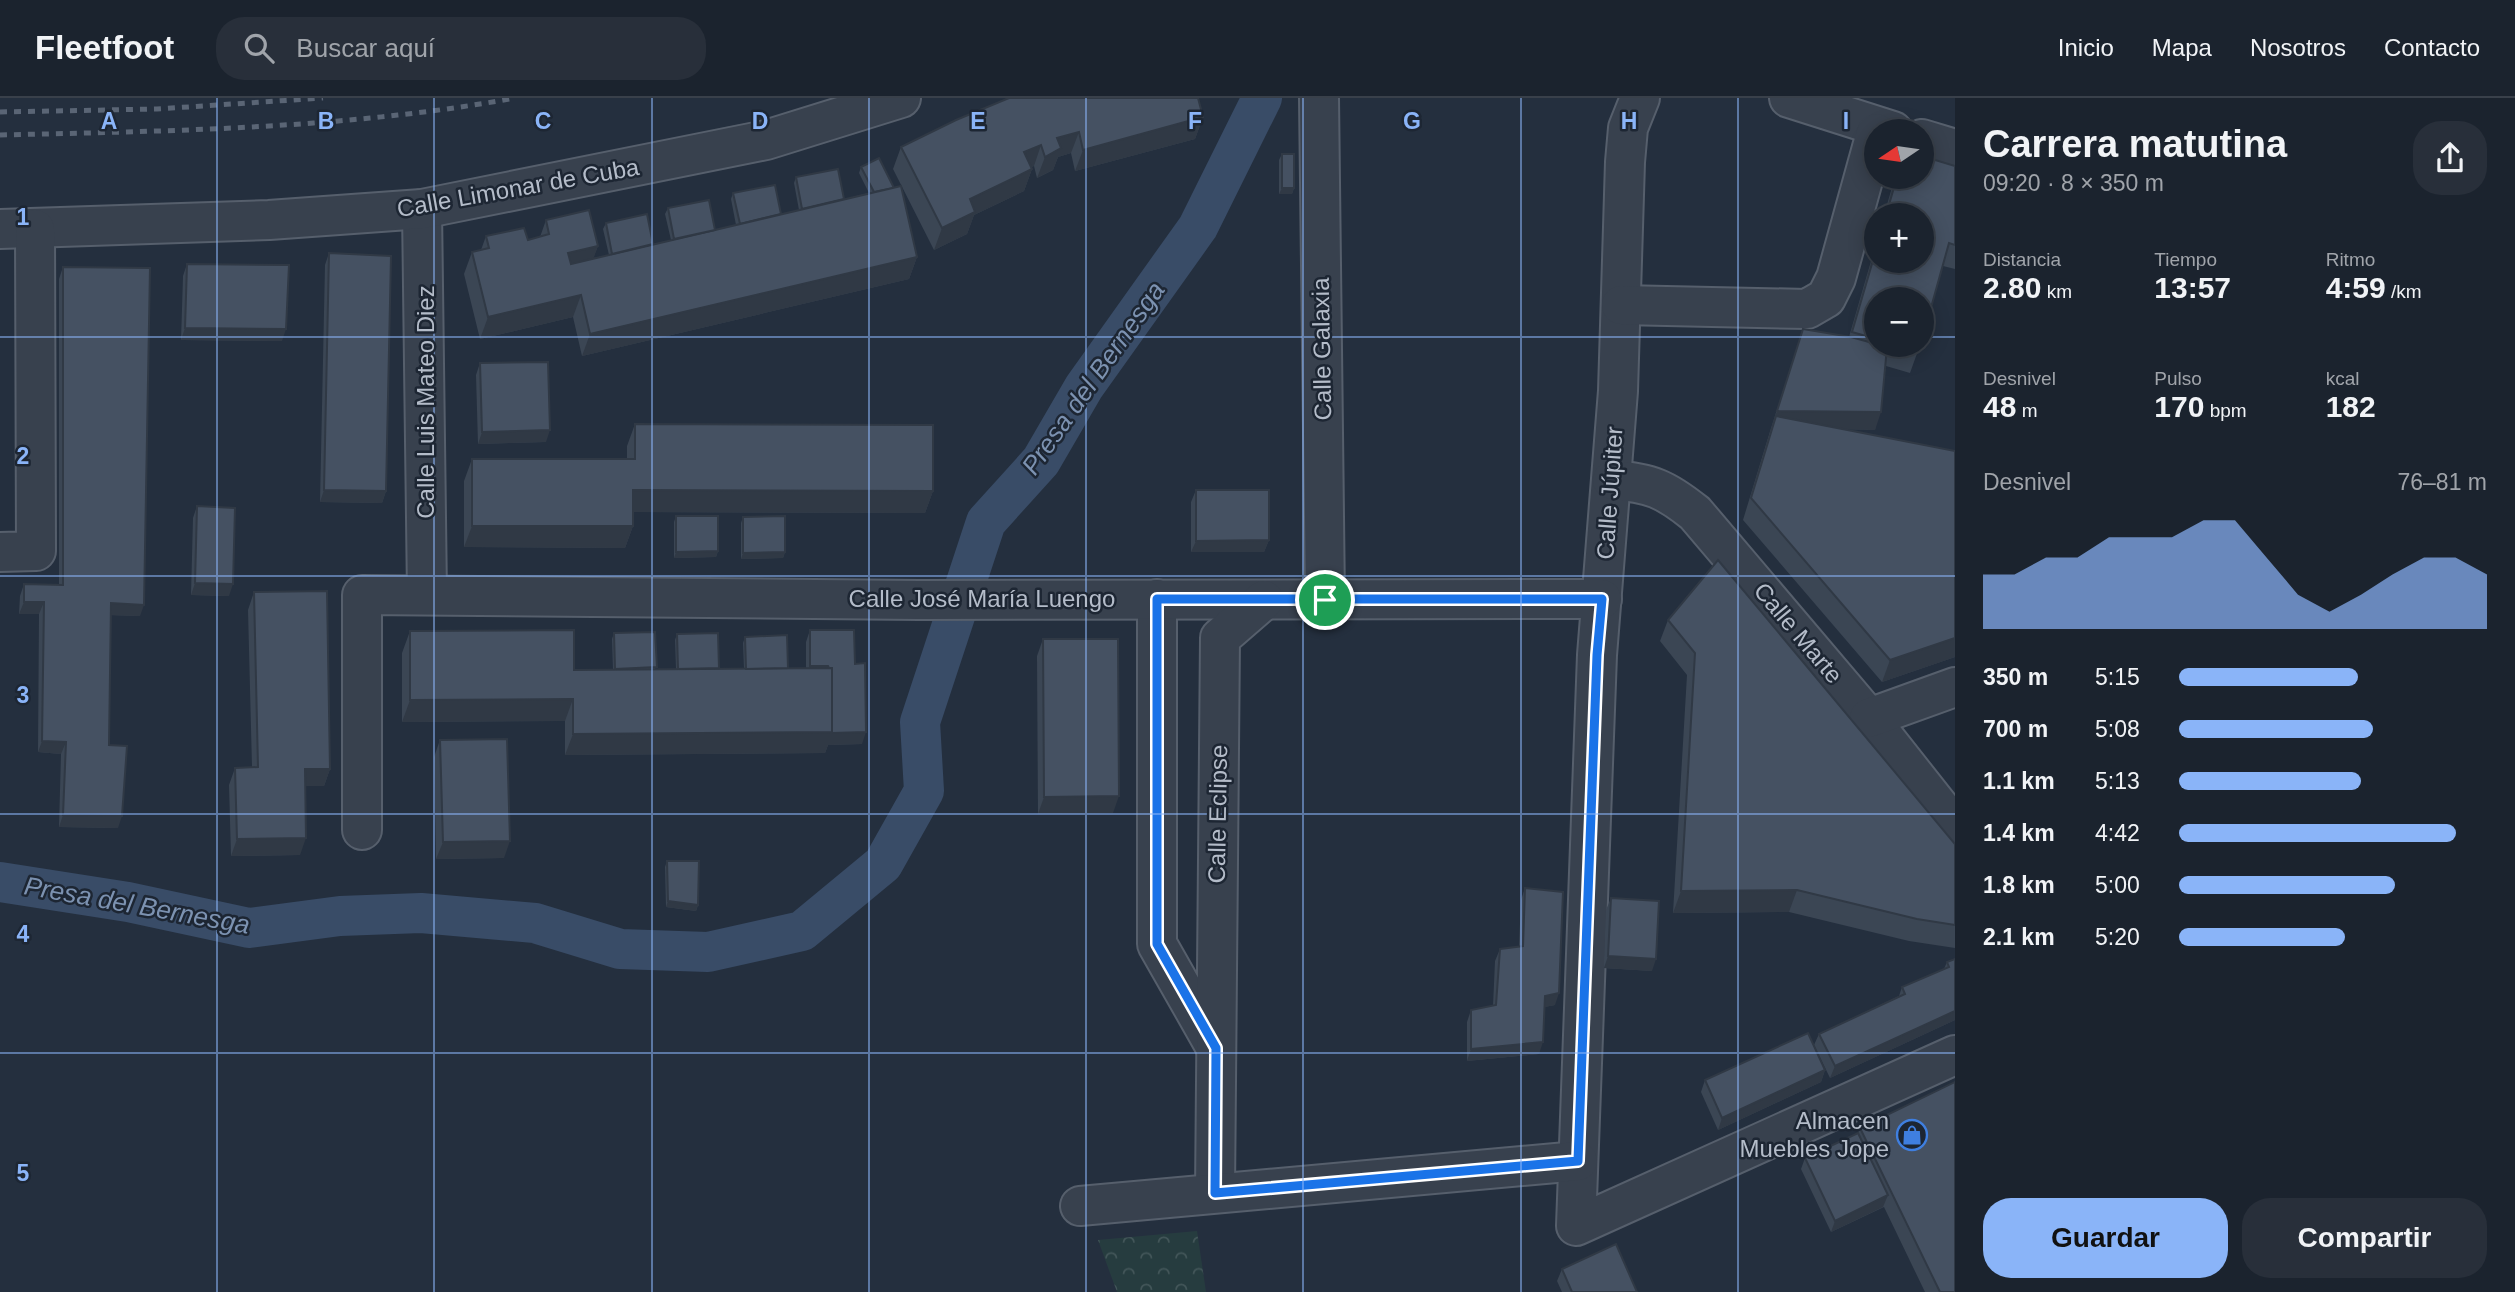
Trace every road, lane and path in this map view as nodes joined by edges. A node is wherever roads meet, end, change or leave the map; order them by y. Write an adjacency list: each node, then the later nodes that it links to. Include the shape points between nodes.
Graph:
1 (901, 98): 9 (street, Calle Limonar de Cuba, via 766,139)
2 (1319, 98): 18 (street, Calle Galaxia)
3 (1640, 98): 11 (street, Calle Júpiter, via 1628,128)
4 (1789, 98): 5 (street)
5 (1864, 125)
6 (1934, 143): 7 (street)
7 (1955, 149)
8 (1864, 187): 11 (street, via 1836,278 1826,298 1807,309)
9 (422, 209): 10 (street, Calle Limonar de Cuba); 14 (street, Calle Luis Mateo Diez)
10 (18, 229): 13 (street, via 36,551)
11 (1621, 305): 12 (street, Calle Júpiter)
12 (1612, 480): 16 (street, Calle Júpiter); 20 (street, Calle Marte, via 1668,491 1695,513)
13 (0, 552)
14 (427, 594): 15 (street, Calle José María Luengo); 22 (street, Calle José María Luengo, via 362,595)
15 (1157, 599): 17 (street, Calle José María Luengo); 23 (street, Calle Eclipse, via 1157,944)
16 (1602, 599): 18 (street, Calle José María Luengo); 25 (street, Calle Júpiter)
17 (1264, 600): 18 (street, Calle José María Luengo); 23 (street, Calle Eclipse, via 1220,638)
18 (1325, 600)
19 (1955, 687): 20 (street)
20 (1869, 718): 21 (street, Calle Marte)
21 (1955, 827)
22 (362, 831)
23 (1216, 1048): 26 (street, Calle Eclipse)
24 (1955, 1055): 25 (street, Calle Júpiter, via 1576,1226)
25 (1578, 1161): 26 (street)
26 (1215, 1193): 27 (street)
27 (1080, 1206)

